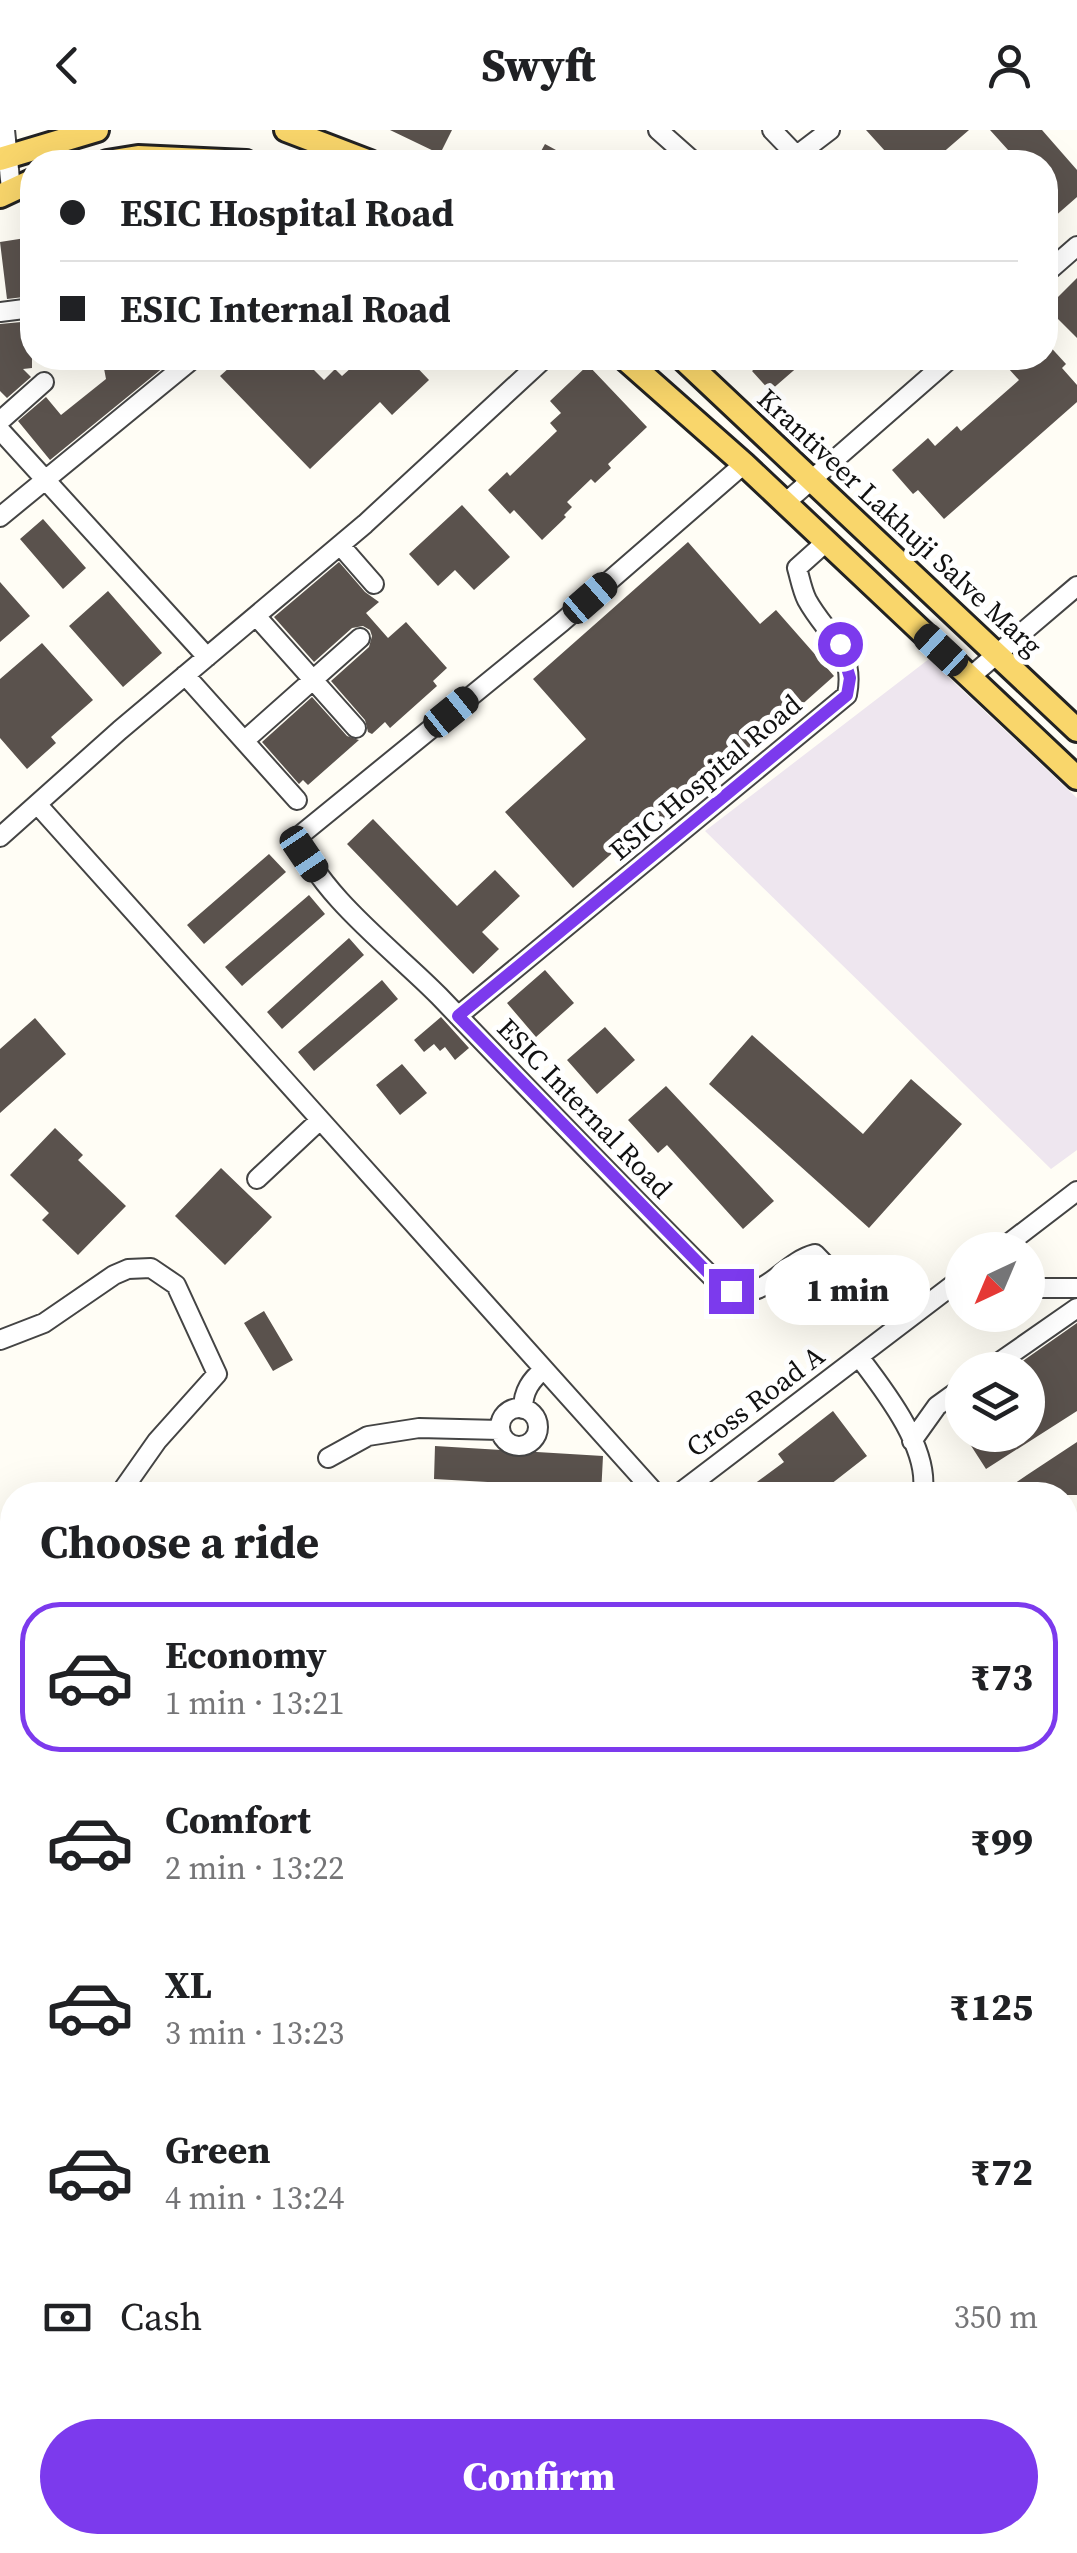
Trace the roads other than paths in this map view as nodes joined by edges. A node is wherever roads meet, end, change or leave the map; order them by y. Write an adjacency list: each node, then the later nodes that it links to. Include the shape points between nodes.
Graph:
1 (5, 130): 10 (street)
2 (98, 130): 6 (main road)
3 (286, 130): 7 (main road)
4 (658, 130): 8 (street)
5 (821, 133): 9 (street)
6 (28, 150)
7 (338, 150)
8 (680, 150)
9 (802, 150)
10 (3, 157): 11 (street)
11 (15, 189)
12 (1077, 246): 13 (street)
13 (1058, 263)
14 (179, 370): 23 (street)
15 (532, 370): 28 (street)
16 (638, 370): 22 (main road)
17 (695, 370): 24 (main road, Krantiveer Lakhuji Salve Marg)
18 (937, 370): 24 (street)
19 (44, 382): 20 (street)
20 (0, 421)
21 (0, 430): 23 (street)
22 (744, 464): 25 (main road); 45 (street, ESIC Internal Road, via 298,837 324,883)
23 (45, 479): 26 (street); 34 (street)
24 (813, 479): 25 (street); 33 (main road, Krantiveer Lakhuji Salve Marg)
25 (785, 503): 27 (main road)
26 (0, 517)
27 (826, 542): 36 (main road); 45 (street, ESIC Hospital Road, via 797,568 806,599 840,644 850,678 847,695)
28 (340, 545): 29 (street); 31 (street)
29 (374, 584)
30 (1077, 586): 33 (street)
31 (256, 616): 34 (street); 37 (street)
32 (360, 638): 37 (street)
33 (996, 654): 36 (street); 39 (main road, Krantiveer Lakhuji Salve Marg)
34 (207, 657): 35 (street)
35 (185, 676): 40 (street); 43 (street)
36 (970, 677): 41 (main road)
37 (313, 680): 38 (street); 40 (street)
38 (356, 728)
39 (1077, 730)
40 (244, 741): 42 (street)
41 (1077, 778)
42 (296, 800)
43 (37, 804): 44 (street); 46 (street)
44 (0, 837)
45 (458, 1016): 50 (street, ESIC Internal Road, via 717,1282 731,1291 760,1288 815,1254)
46 (320, 1120): 47 (street); 58 (street)
47 (257, 1179)
48 (1077, 1191): 49 (street)
49 (1023, 1232)
50 (847, 1287)
51 (1045, 1288): 52 (street)
52 (1077, 1288)
53 (945, 1291): 57 (street, Cross Road A)
54 (1077, 1308): 56 (street)
55 (0, 1340): 63 (street, via 44,1323 128,1269 160,1272 179,1290 217,1370)
56 (1014, 1352)
57 (859, 1357): 62 (street); 68 (street, Cross Road A)
58 (544, 1369): 60 (street, via 532,1379); 67 (street)
59 (945, 1400): 62 (street)
60 (523, 1409): 61 (street, via 506,1414); 61 (street, via 538,1426 530,1442 512,1445)
61 (500, 1430): 64 (street, via 419,1428 368,1436)
62 (912, 1441): 69 (street)
63 (157, 1442): 65 (street, via 146,1440); 66 (street)
64 (328, 1458)
65 (117, 1482)
66 (128, 1482)
67 (645, 1482)
68 (694, 1482)
69 (925, 1482)

